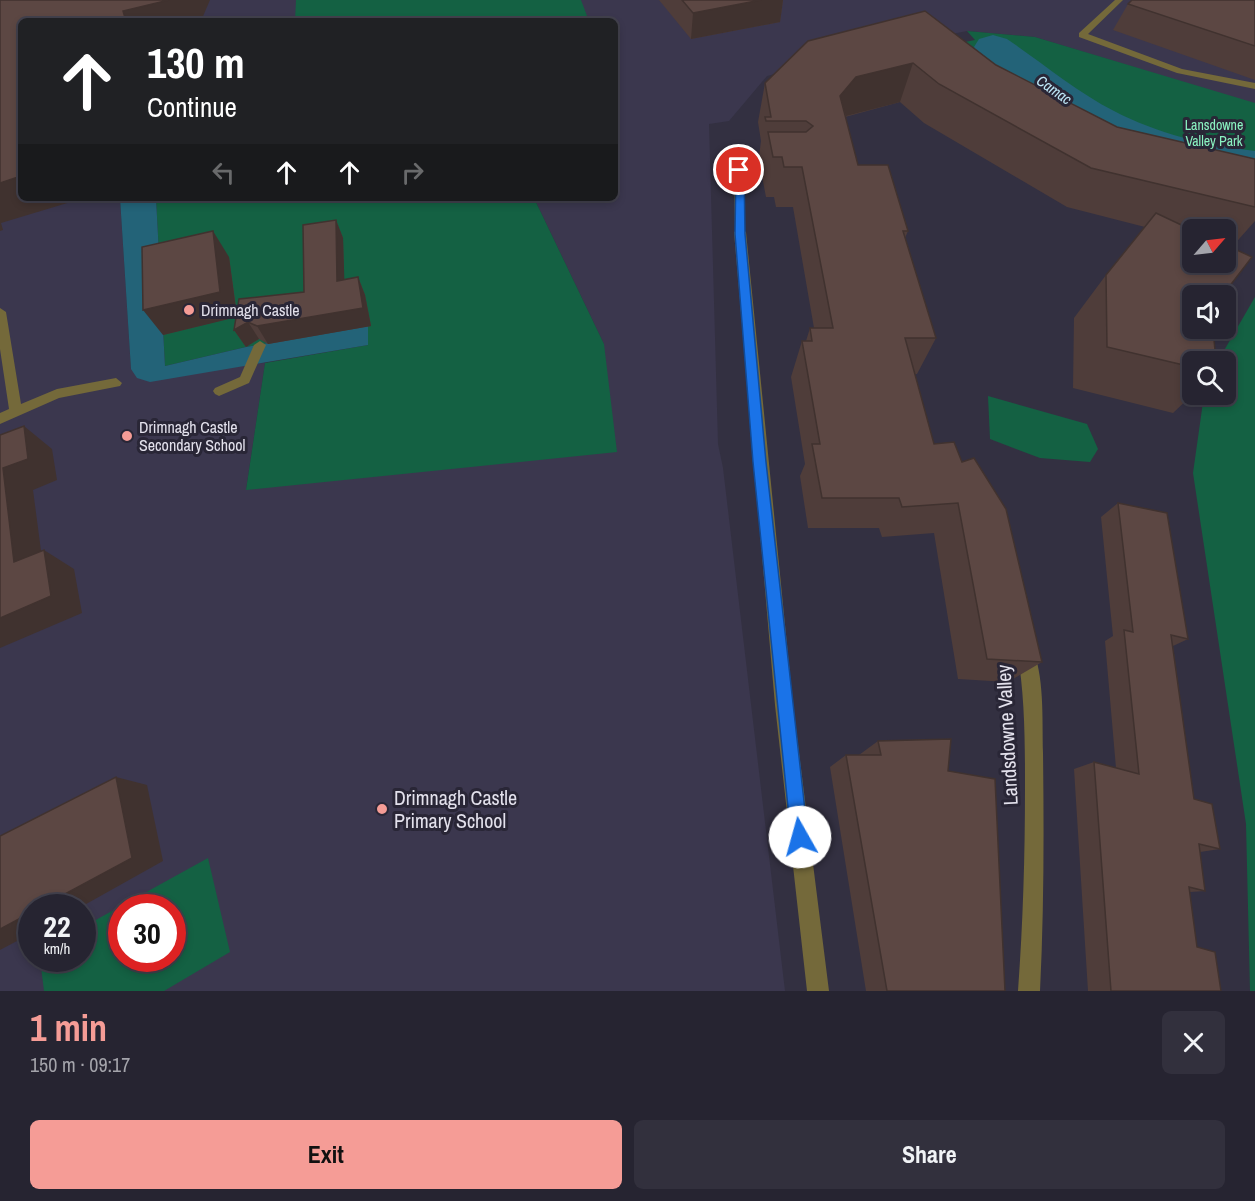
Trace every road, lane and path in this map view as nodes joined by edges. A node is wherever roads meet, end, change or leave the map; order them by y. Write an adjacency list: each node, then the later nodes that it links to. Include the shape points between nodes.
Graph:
1 (1119, 0): 2 (lane, via 1082,35 1180,71)
2 (1255, 86)
3 (788, 166): 4 (lane, via 744,166 739,170)
4 (740, 232): 12 (street, via 784,705)
5 (0, 312): 9 (lane)
6 (260, 345): 8 (lane, via 245,380)
7 (116, 383): 9 (lane, via 57,394)
8 (219, 391)
9 (16, 411): 10 (lane)
10 (0, 419)
11 (1021, 634): 13 (street, Landsdowne Valley, via 1029,668 1034,755 1036,894)
12 (818, 991)
13 (1029, 991)

